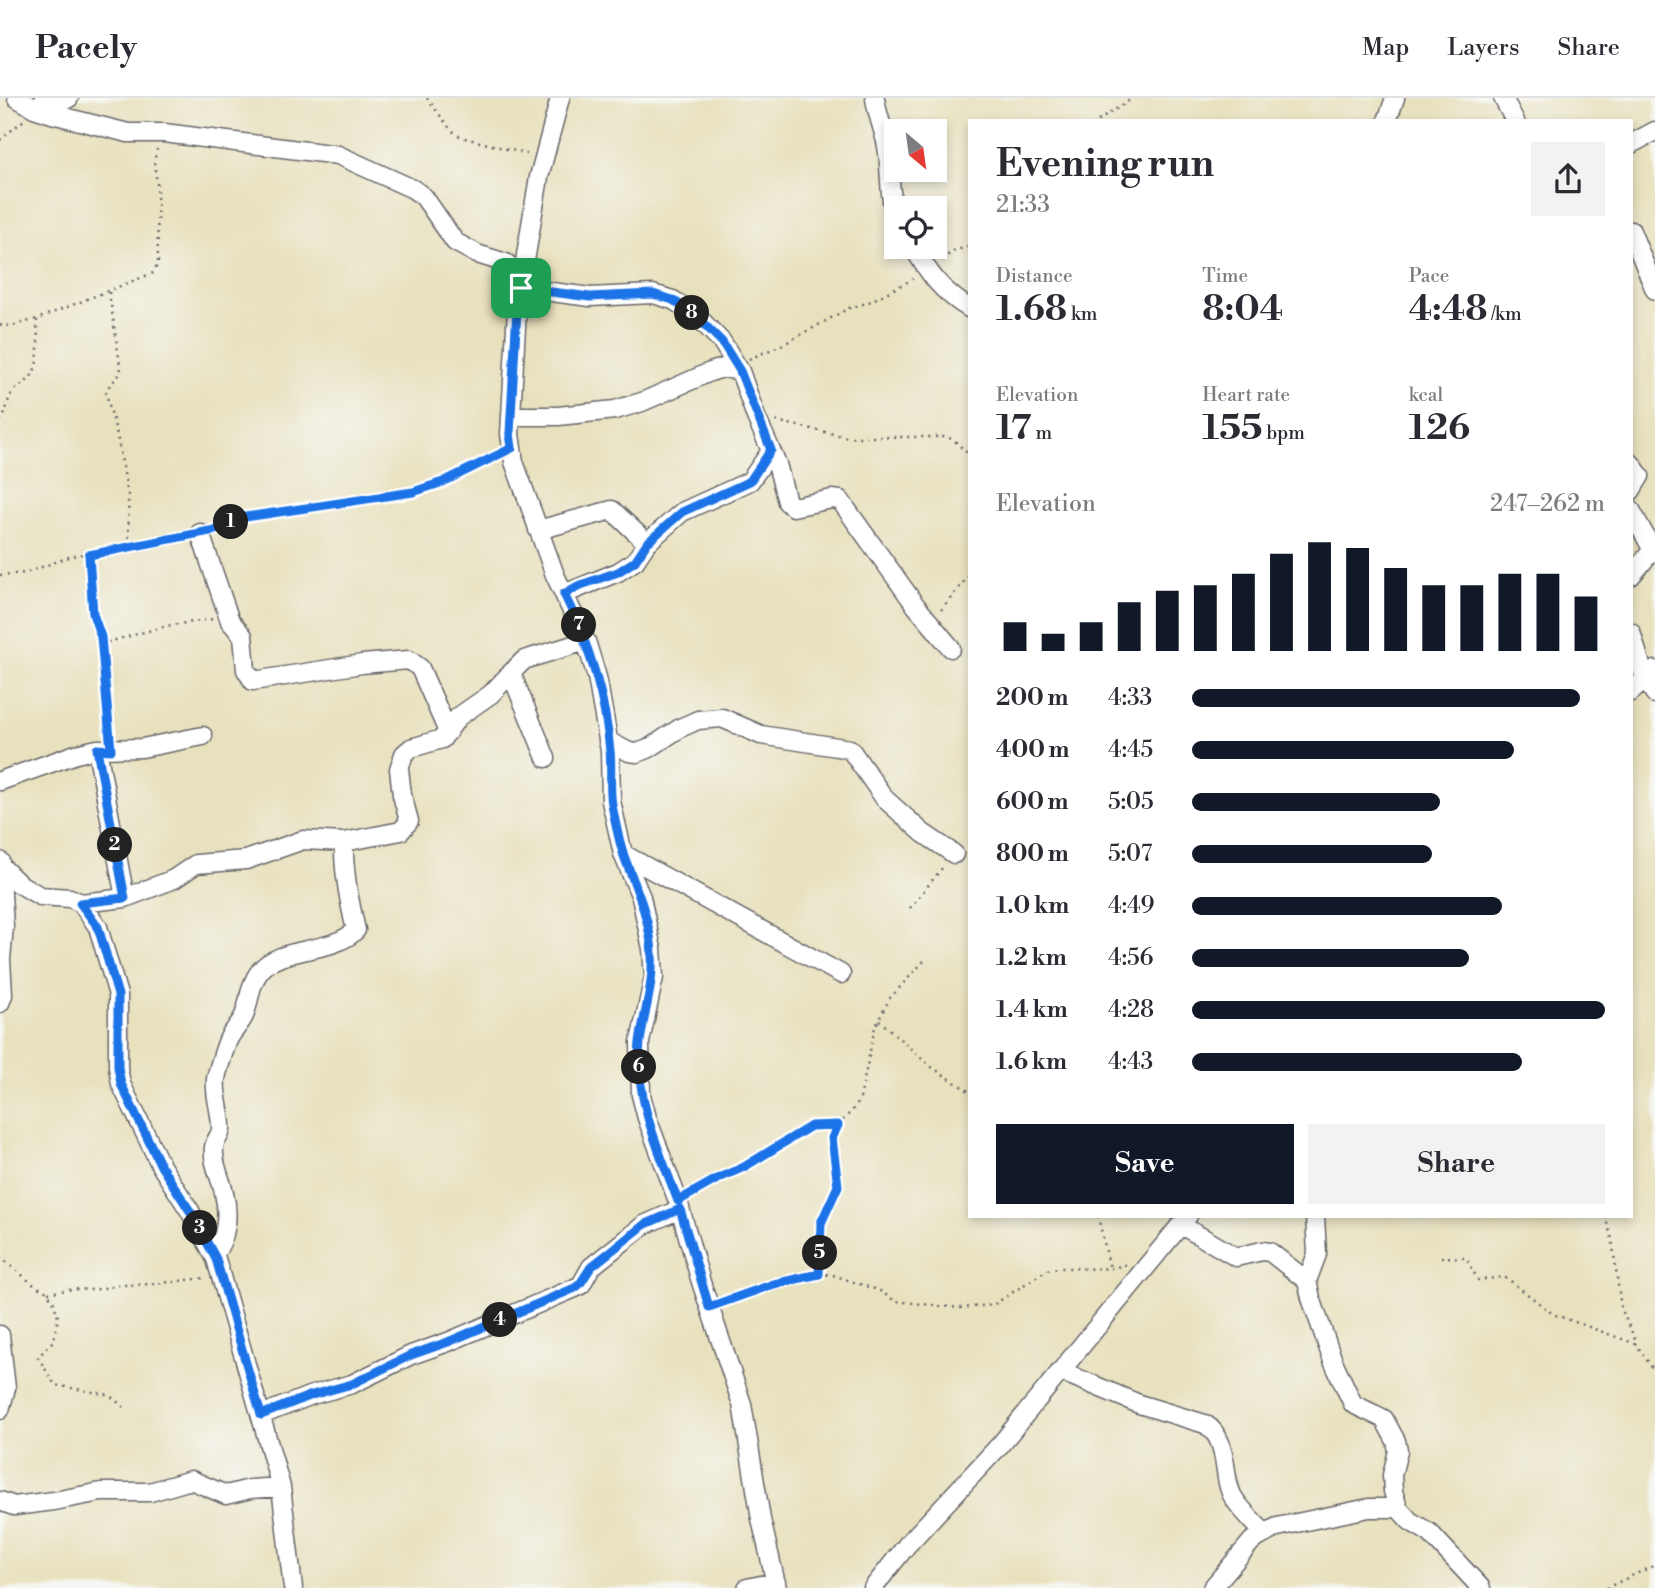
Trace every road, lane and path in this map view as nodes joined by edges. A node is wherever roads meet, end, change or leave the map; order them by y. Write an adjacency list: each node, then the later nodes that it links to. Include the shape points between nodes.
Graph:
1 (17, 98): 9 (street, via 34,108)
2 (69, 98): 9 (street)
3 (427, 98): 17 (path, via 461,137)
4 (560, 98): 17 (street)
5 (875, 98): 18 (street, via 887,143)
6 (1133, 98): 10 (path)
7 (1395, 98): 11 (street)
8 (1503, 98): 12 (street)
9 (48, 106): 14 (street, via 128,133); 15 (path)
10 (1101, 119)
11 (1388, 119)
12 (1514, 119)
13 (1655, 131): 16 (street)
14 (164, 133): 23 (street, via 338,155 413,189 455,242 506,263); 25 (path, via 154,162 156,269)
15 (0, 140)
16 (1633, 143)
17 (544, 158): 23 (street)
18 (891, 196)
19 (1633, 236): 24 (street)
20 (968, 247): 22 (path, via 953,251)
21 (921, 259): 22 (street)
22 (928, 271): 26 (street, via 947,294); 29 (path)
23 (522, 283): 29 (street, via 590,297 653,294 673,300 722,342); 30 (street)
24 (1655, 290)
25 (109, 292): 27 (path); 42 (path, via 121,371 106,393 128,495)
26 (968, 308)
27 (37, 319): 28 (path); 32 (path, via 34,370 12,393)
28 (0, 325)
29 (738, 368): 30 (street, via 710,372 615,410); 31 (street)
30 (512, 416): 33 (street)
31 (756, 416): 34 (street); 35 (path, via 847,437 943,437 953,439)
32 (0, 421)
33 (512, 448): 39 (street); 40 (path, via 413,492 239,518)
34 (771, 450): 41 (street, via 750,481 682,512); 49 (street, via 789,505 840,500)
35 (968, 454)
36 (1633, 466): 37 (street, via 1640,476)
37 (1633, 488)
38 (1633, 514): 44 (street, via 1651,547)
39 (538, 530): 41 (street, via 612,510); 47 (street)
40 (200, 533): 42 (path); 48 (street)
41 (647, 543): 47 (street, via 635,561 618,572)
42 (129, 548): 43 (path)
43 (89, 555): 45 (path, via 72,556 25,573); 52 (path, via 93,614)
44 (1633, 574)
45 (0, 575)
46 (968, 577): 49 (path)
47 (564, 594): 51 (street)
48 (230, 621): 52 (path, via 204,618); 57 (street, via 243,636 246,670 253,681 362,664 415,663)
49 (932, 623): 53 (street)
50 (1633, 637): 55 (street)
51 (586, 641): 54 (street, via 524,660); 59 (street)
52 (101, 644): 60 (path)
53 (951, 648)
54 (511, 673): 57 (street, via 458,717); 61 (street)
55 (1652, 681): 56 (street)
56 (1633, 691)
57 (448, 732): 63 (street, via 439,741 411,748 401,759 408,821 401,831)
58 (203, 736): 60 (street)
59 (608, 741): 64 (street, via 611,801); 65 (street, via 637,752 698,720 722,718 761,735 850,749 885,799)
60 (104, 750): 62 (street, via 76,754); 67 (street)
61 (546, 758)
62 (0, 781)
63 (344, 842): 67 (street, via 303,840 246,860 196,864 174,879); 82 (street, via 354,932 331,944 267,962 258,972 218,1070 221,1127 214,1147 226,1221 224,1238)
64 (623, 854): 72 (street); 77 (street, via 641,897 653,958 654,977 640,1042 641,1095)
65 (954, 854): 69 (path)
66 (0, 864): 68 (street, via 40,897); 70 (street)
67 (125, 898): 68 (street)
68 (80, 903): 82 (street, via 98,927 118,995 121,1084 161,1166)
69 (910, 908)
70 (2, 927): 73 (street)
71 (924, 961): 74 (path, via 890,998)
72 (841, 974)
73 (0, 1003)
74 (879, 1020): 75 (path, via 930,1066); 76 (path, via 860,1099)
75 (968, 1091)
76 (838, 1125): 77 (path, via 811,1126); 87 (path, via 832,1138 838,1186 821,1223)
77 (679, 1205): 91 (street); 98 (street, via 644,1225 591,1267 575,1288 352,1384)
78 (1098, 1218): 86 (path)
79 (1315, 1218): 89 (street, via 1317,1254)
80 (1606, 1218): 93 (path, via 1621,1308)
81 (1185, 1220): 83 (street); 89 (street, via 1236,1257 1270,1252)
82 (214, 1254): 88 (street)
83 (1157, 1254): 86 (path); 94 (street)
84 (1441, 1256): 93 (path, via 1466,1258 1478,1280 1508,1279 1553,1314)
85 (0, 1257): 90 (path)
86 (1110, 1269): 87 (path, via 1047,1270 993,1305 960,1308 895,1301 880,1291)
87 (819, 1274): 91 (path)
88 (221, 1275): 90 (path); 98 (street)
89 (1307, 1280): 101 (street, via 1333,1361 1353,1404 1384,1419 1396,1441 1392,1483)
90 (47, 1292): 97 (path, via 58,1317 54,1339 38,1358 55,1385 109,1395)
91 (709, 1307): 104 (street, via 742,1404)
92 (0, 1335): 96 (street, via 6,1388)
93 (1639, 1347): 95 (path)
94 (1060, 1371): 102 (street, via 1212,1428 1235,1500); 107 (street)
95 (1655, 1372)
96 (0, 1410)
97 (127, 1410)
98 (261, 1415): 99 (street)
99 (281, 1487): 100 (street, via 226,1495 191,1480 150,1492 101,1492 14,1506); 105 (street)
100 (0, 1502)
101 (1398, 1508): 102 (street, via 1369,1507 1277,1527); 109 (street, via 1430,1533)
102 (1265, 1534): 108 (street, via 1252,1541)
103 (1655, 1565): 110 (path)
104 (776, 1585): 106 (street)
105 (293, 1588)
106 (747, 1588)
107 (873, 1588)
108 (1212, 1588)
109 (1481, 1588)
110 (1606, 1588)

